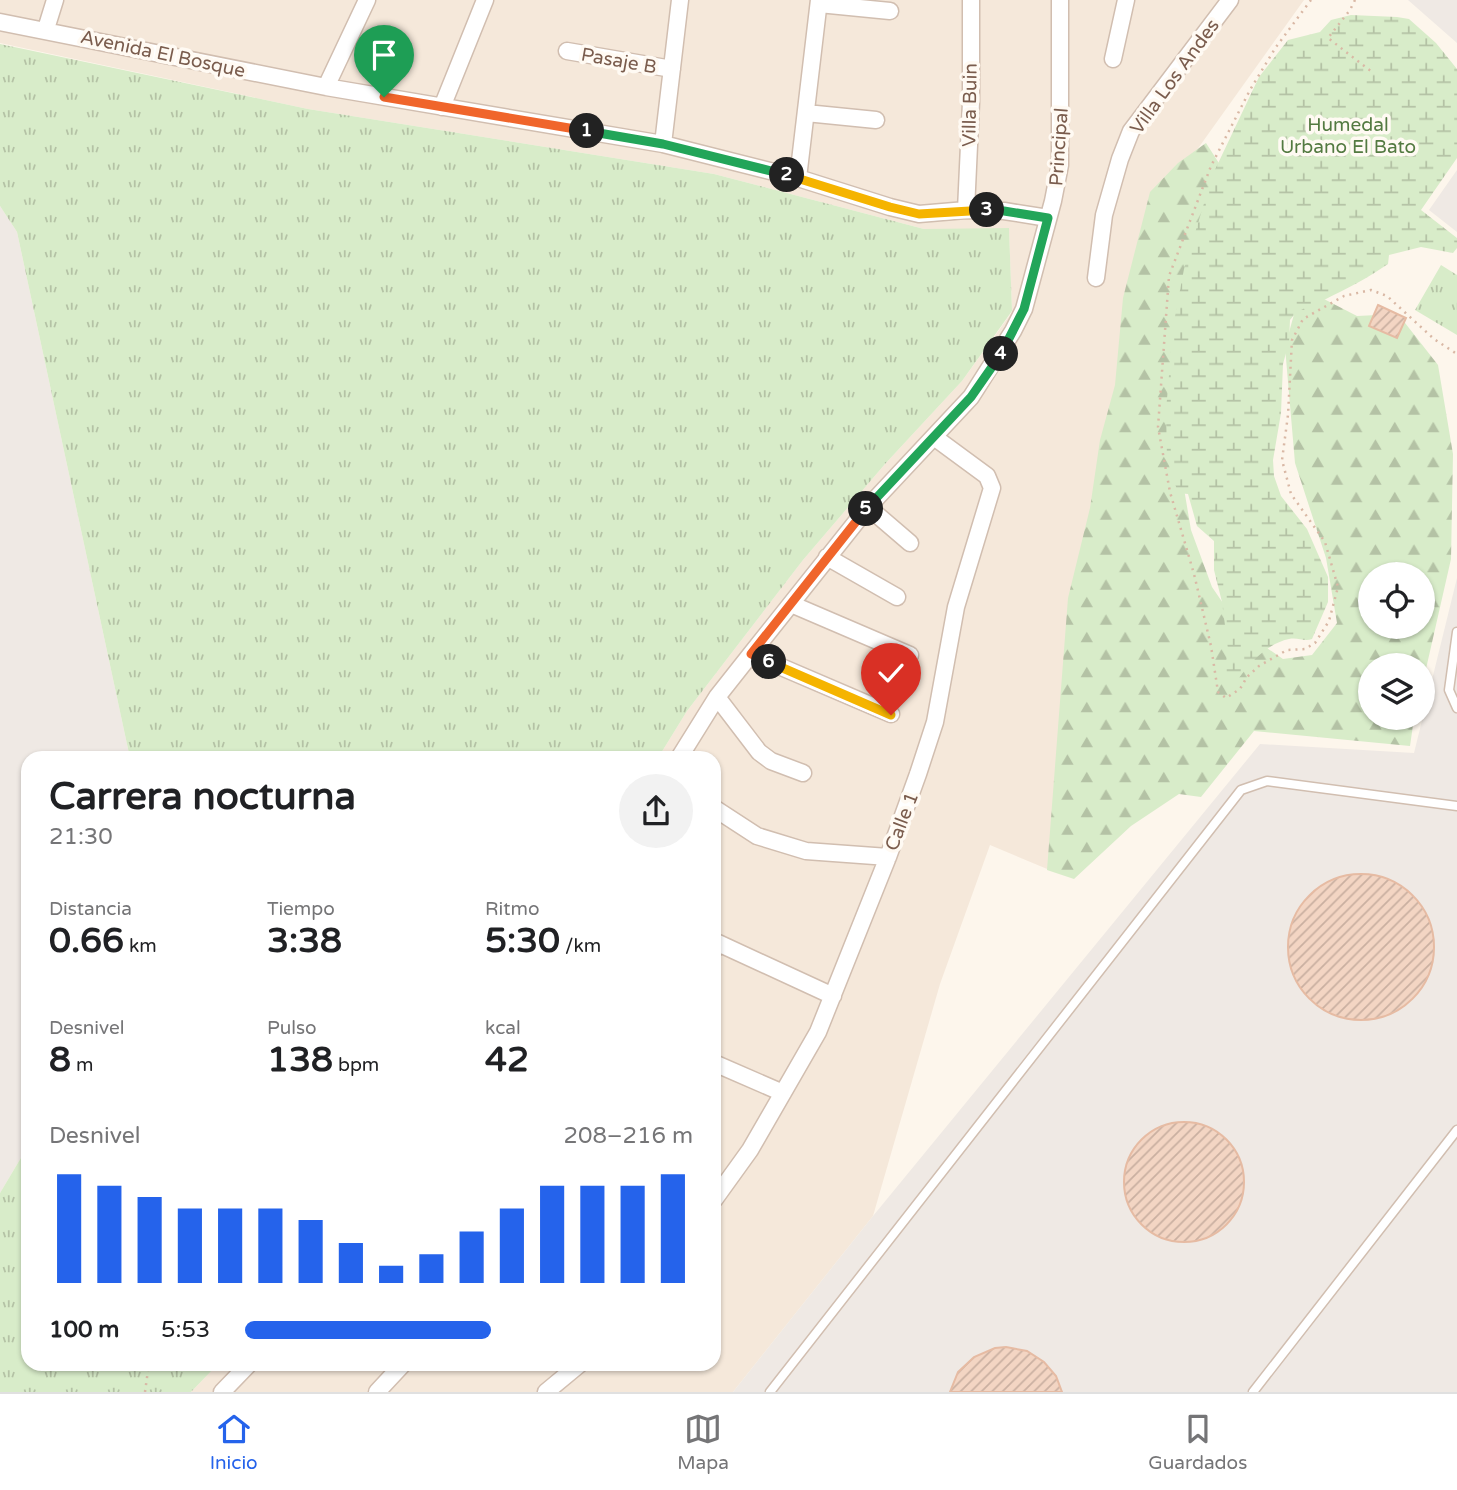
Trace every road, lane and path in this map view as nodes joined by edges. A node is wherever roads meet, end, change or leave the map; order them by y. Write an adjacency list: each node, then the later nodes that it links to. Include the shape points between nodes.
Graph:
1 (55, 0): 14 (street)
2 (367, 0): 19 (street)
3 (485, 0): 20 (street)
4 (680, 0): 17 (street)
5 (971, 0): 25 (street, Villa Buin)
6 (1060, 0): 26 (street, Principal, via 1061,147)
7 (1126, 0): 16 (street)
8 (1230, 0): 27 (street, Villa Los Andes, via 1131,131 1104,215)
9 (1311, 0): 28 (path, via 1244,101 1211,166 1169,276 1158,428 1218,692 1226,698 1259,666 1287,650 1315,643 1329,621 1338,587 1325,542 1291,494 1282,460 1292,340 1303,319 1344,296 1371,290 1387,296)
10 (1355, 0): 18 (path, via 1328,38)
11 (819, 2): 12 (street); 21 (street)
12 (890, 11)
13 (0, 22): 14 (street, Avenida El Bosque)
14 (46, 29): 19 (street, Avenida El Bosque)
15 (567, 51): 17 (street, Pasaje B)
16 (1113, 59)
17 (672, 69): 23 (street)
18 (1373, 72)
19 (326, 87): 20 (street, Avenida El Bosque)
20 (442, 107): 23 (street, Avenida El Bosque)
21 (806, 113): 22 (street); 24 (street)
22 (876, 120)
23 (663, 144): 24 (street, Avenida El Bosque)
24 (798, 178): 25 (street, Avenida El Bosque, via 919,214)
25 (966, 210): 26 (street, Avenida El Bosque)
26 (1048, 218): 29 (street, Principal, via 1024,309 1013,331 971,397)
27 (1096, 278)
28 (1457, 354)
29 (934, 437): 30 (street, Principal); 45 (street, Calle 1, via 987,476 992,495 956,607 935,722)
30 (868, 507): 31 (street); 32 (street, Principal)
31 (910, 543)
32 (827, 557): 33 (street); 34 (street, Principal)
33 (897, 597)
34 (790, 604): 36 (street, Principal); 37 (street)
35 (1457, 632): 39 (lane, via 1449,690)
36 (751, 654): 38 (street, Principal); 40 (street)
37 (909, 655)
38 (718, 697): 41 (street, Principal); 42 (street, via 759,752)
39 (1457, 708)
40 (891, 715)
41 (683, 751)
42 (803, 773)
43 (1457, 806): 60 (lane, via 1267,781 1241,790)
44 (721, 813): 45 (street, via 757,836 806,850)
45 (888, 857): 47 (street, Calle 1)
46 (721, 944): 47 (street)
47 (833, 996): 49 (street, Calle 1)
48 (721, 1066): 49 (street)
49 (783, 1093): 51 (street, Calle 1, via 750,1150)
50 (1457, 1130): 61 (lane)
51 (721, 1188)
52 (148, 1371): 56 (path)
53 (242, 1371): 57 (street)
54 (397, 1371): 58 (street)
55 (571, 1371): 59 (street)
56 (145, 1392)
57 (222, 1392)
58 (377, 1392)
59 (546, 1392)
60 (770, 1392)
61 (1253, 1392)

